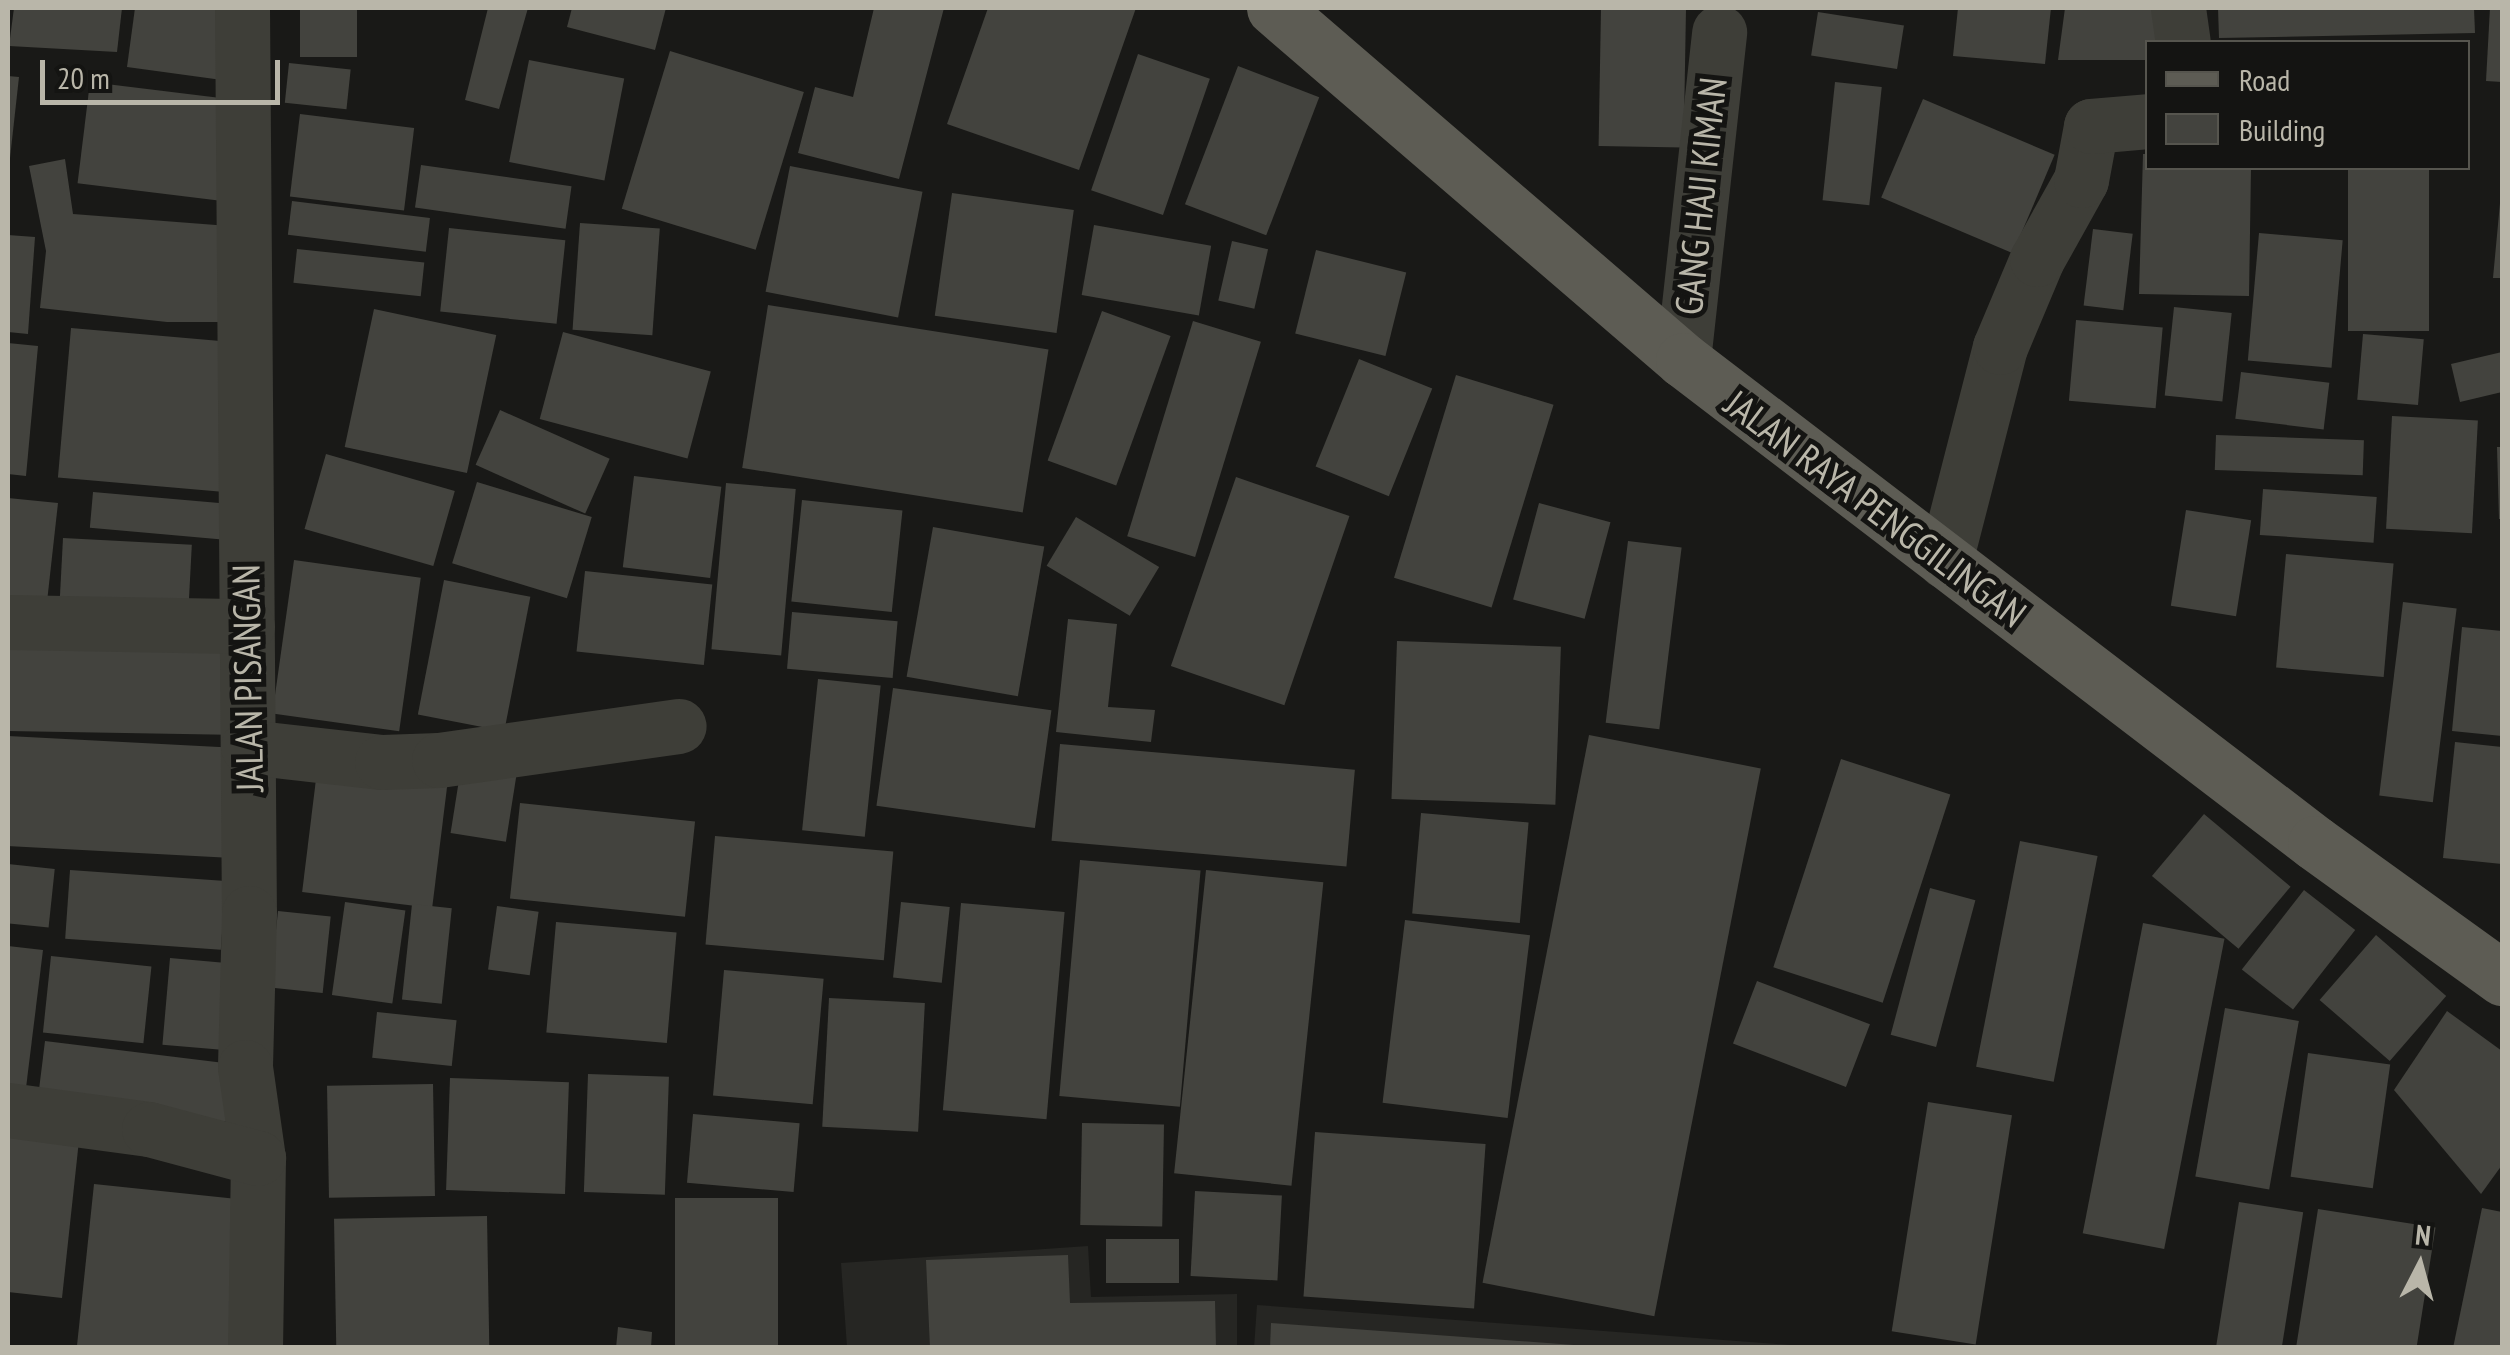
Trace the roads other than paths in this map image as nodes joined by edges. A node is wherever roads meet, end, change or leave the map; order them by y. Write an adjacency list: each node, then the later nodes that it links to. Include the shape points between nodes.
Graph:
1 (242, 8): 10 (street, JALAN PISANGAN)
2 (1274, 8): 7 (main road, JALAN RAYA PENGGILINGAN)
3 (2178, 8): 5 (street)
4 (1718, 32): 7 (street, GANG HAJI KIMAN)
5 (2182, 40)
6 (2145, 121): 8 (street, via 2091,126 2081,180 2037,259 2000,347)
7 (1683, 360): 8 (main road, JALAN RAYA PENGGILINGAN)
8 (1945, 561): 13 (main road, JALAN RAYA PENGGILINGAN)
9 (8, 622): 10 (street)
10 (247, 626): 12 (street, JALAN PISANGAN)
11 (679, 726): 12 (street, via 440,760 382,762)
12 (248, 747): 15 (street, JALAN PISANGAN, via 245,1067)
13 (2502, 978)
14 (8, 1110): 15 (street, via 149,1129)
15 (258, 1158): 16 (street, JALAN PISANGAN)
16 (254, 1348)

